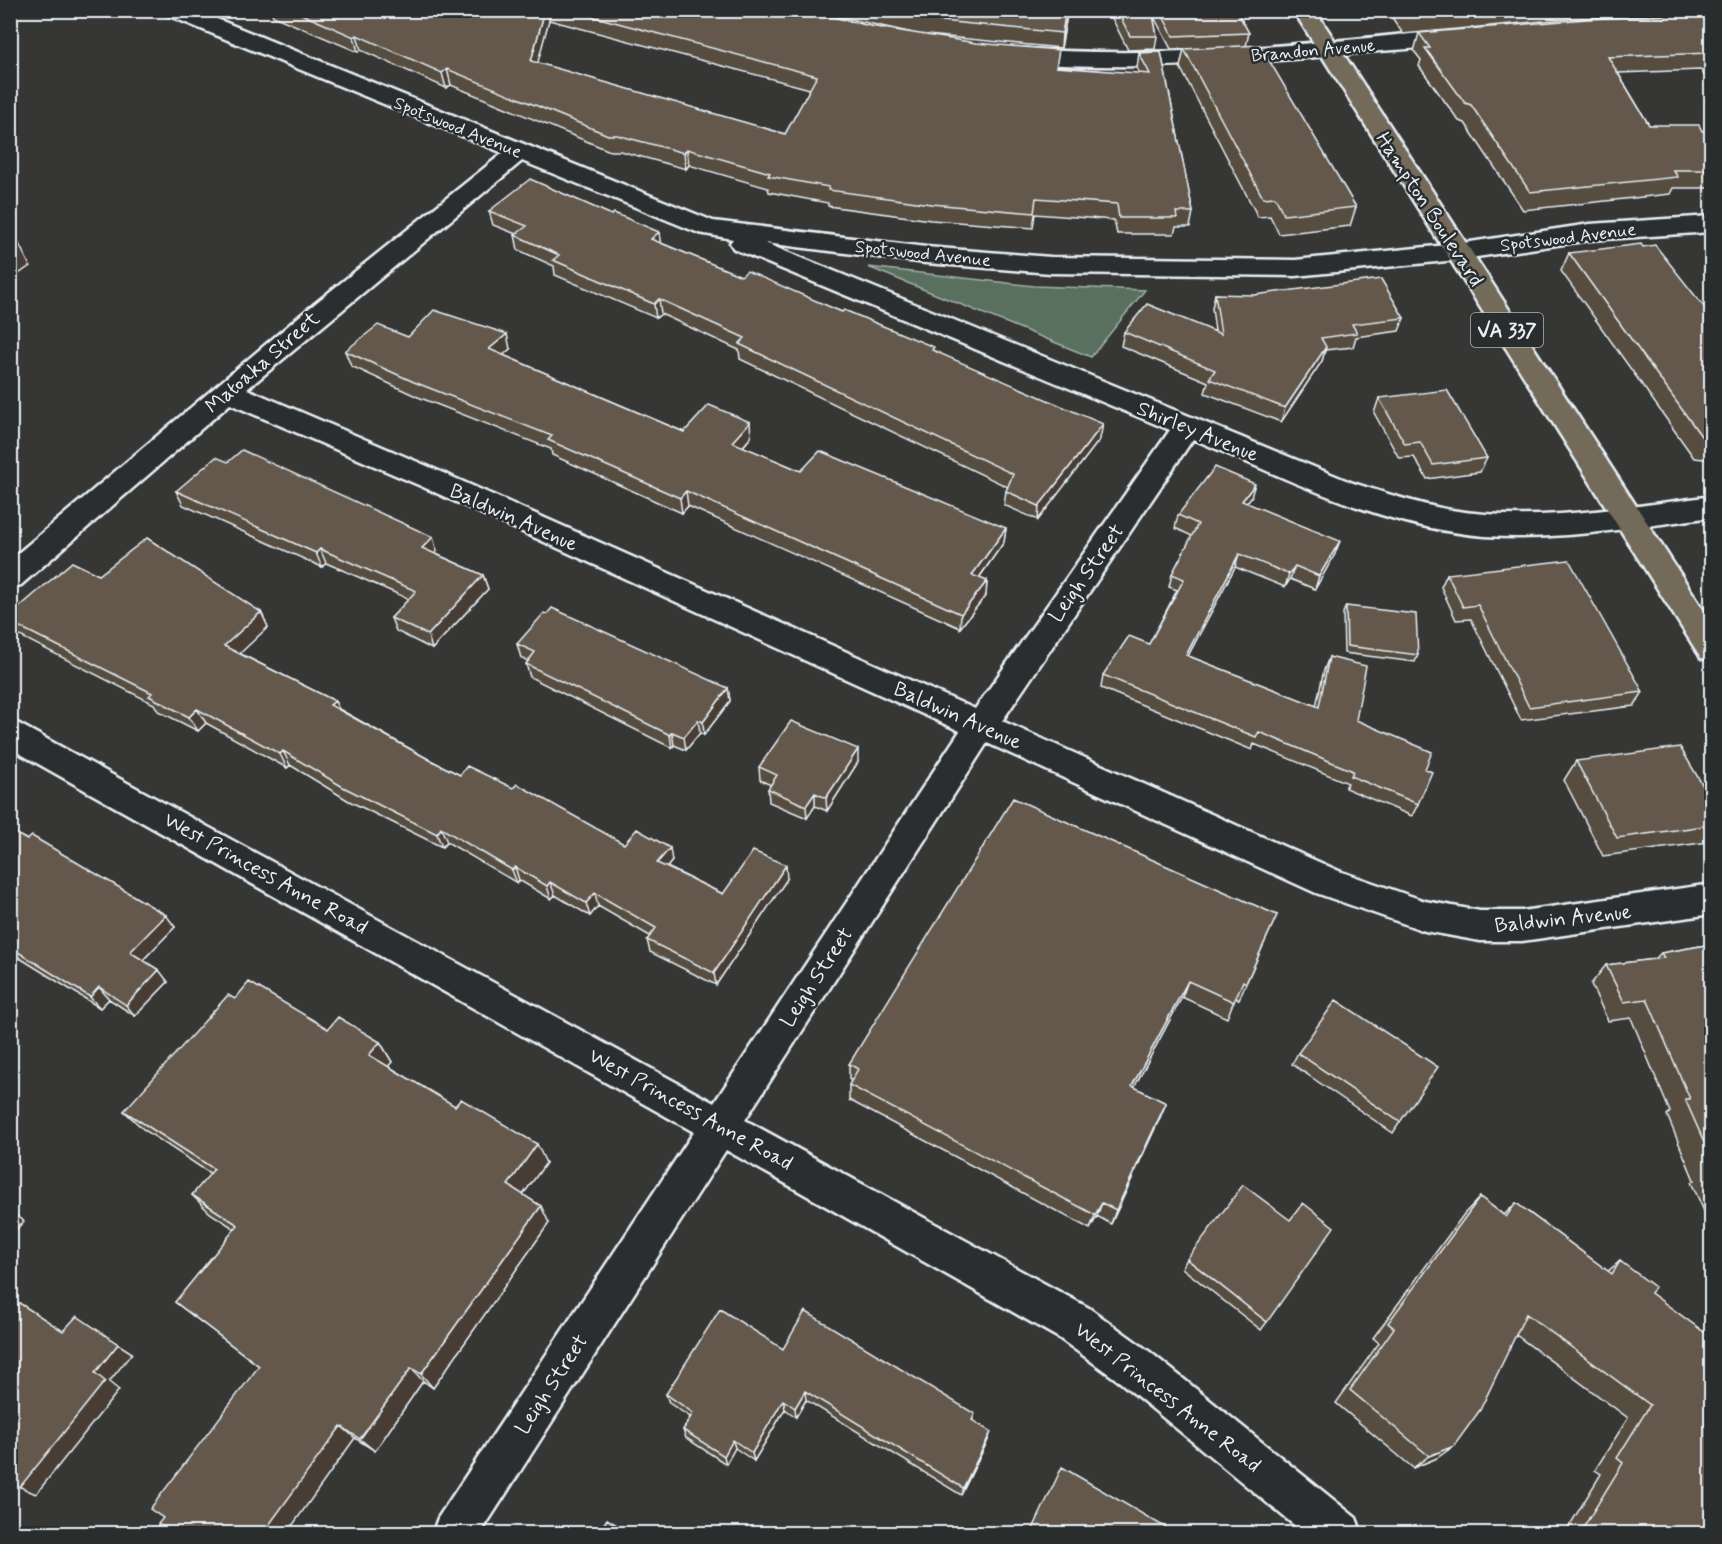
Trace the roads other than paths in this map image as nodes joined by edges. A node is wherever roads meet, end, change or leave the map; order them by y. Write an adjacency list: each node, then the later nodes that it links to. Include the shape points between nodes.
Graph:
1 (175, 10): 6 (street, Spotswood Avenue)
2 (1304, 10): 4 (main road, Hampton Boulevard / VA 337)
3 (1490, 32): 4 (street, Brandon Avenue)
4 (1328, 49): 5 (street, Brandon Avenue, via 1165,59 1064,59); 9 (main road, Hampton Boulevard / VA 337)
5 (993, 52)
6 (518, 152): 8 (street, Spotswood Avenue); 10 (street, Matoaka Street)
7 (1712, 224): 9 (street, Spotswood Avenue, via 1590,232)
8 (708, 228): 9 (street, Spotswood Avenue, via 926,255 1051,265 1295,268); 11 (street, Shirley Avenue)
9 (1457, 252): 13 (main road, Hampton Boulevard / VA 337)
10 (228, 392): 14 (street, Matoaka Street); 16 (street, Baldwin Avenue)
11 (1187, 426): 13 (street, Shirley Avenue, via 1344,490 1414,513 1506,526); 16 (street, Leigh Street)
12 (1712, 506): 13 (street, Shirley Avenue)
13 (1627, 517): 15 (main road, Hampton Boulevard / VA 337)
14 (10, 577)
15 (1712, 649)
16 (981, 726): 18 (street, Baldwin Avenue, via 1328,882 1425,916 1480,926 1522,926); 19 (street, Leigh Street)
17 (10, 732): 19 (street, West Princess Anne Road)
18 (1712, 899)
19 (720, 1125): 20 (street, Leigh Street); 21 (street, West Princess Anne Road, via 1074,1323 1135,1367)
20 (454, 1533)
21 (1340, 1533)

